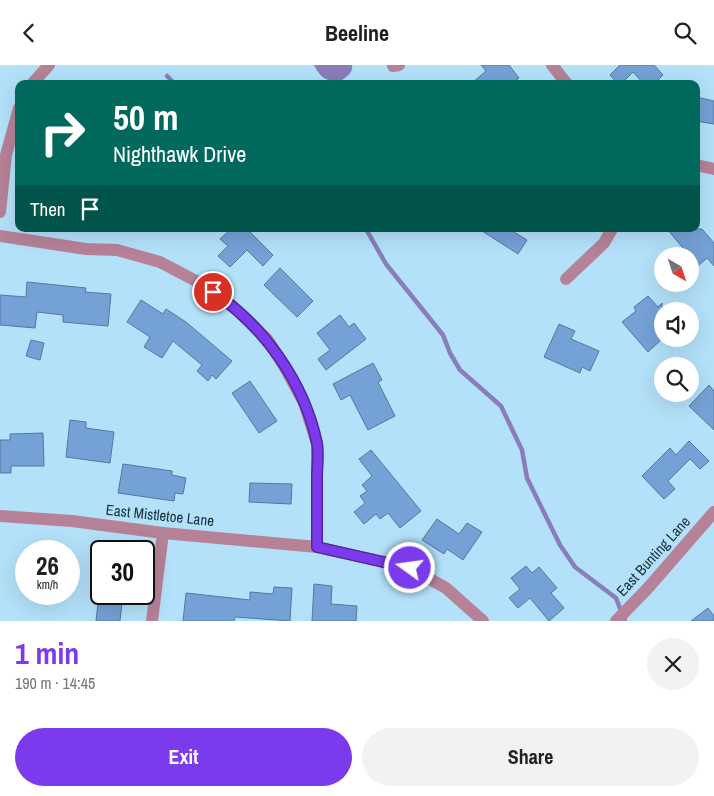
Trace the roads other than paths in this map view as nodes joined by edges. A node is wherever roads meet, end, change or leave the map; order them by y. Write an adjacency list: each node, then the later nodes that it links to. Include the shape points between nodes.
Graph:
1 (49, 65): 3 (street)
2 (552, 65): 4 (street)
3 (36, 80)
4 (564, 80)
5 (15, 122): 8 (street, via 6,155)
6 (700, 166): 7 (street)
7 (714, 169)
8 (0, 212)
9 (610, 232): 11 (street, via 604,243)
10 (0, 236): 15 (street, via 86,249 117,250 160,262 228,302 267,339 304,403 318,445)
11 (566, 279)
12 (714, 512): 18 (street, East Bunting Lane)
13 (0, 516): 14 (street, East Mistletoe Lane)
14 (163, 533): 15 (street, East Mistletoe Lane); 16 (street)
15 (317, 547): 17 (street, East Mistletoe Lane, via 410,568 446,588)
16 (152, 621)
17 (483, 621)
18 (616, 621)

